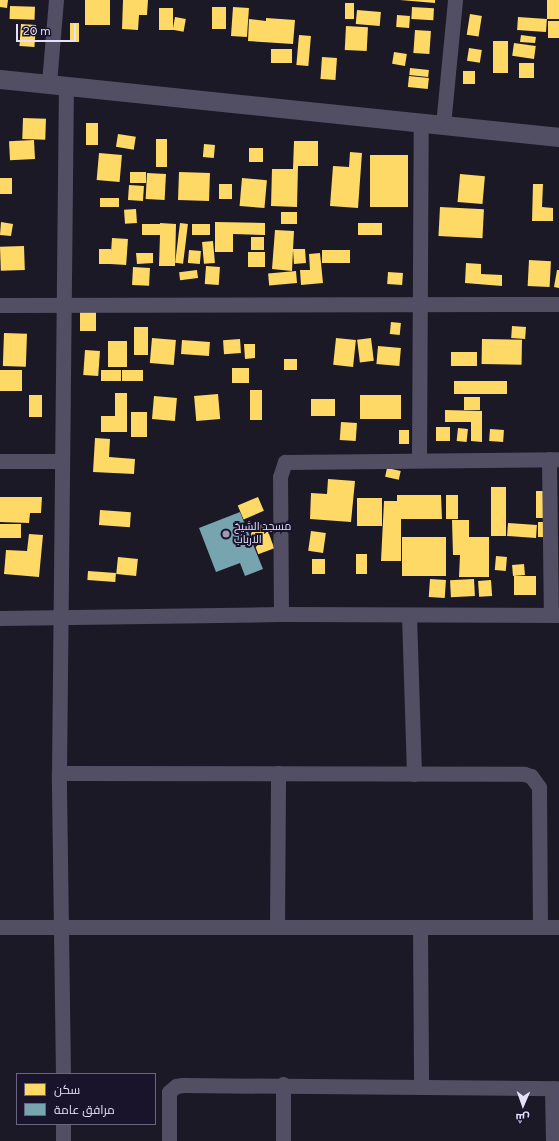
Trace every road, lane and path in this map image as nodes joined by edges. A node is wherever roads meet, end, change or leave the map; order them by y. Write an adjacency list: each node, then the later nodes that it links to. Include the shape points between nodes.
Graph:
1 (56, 0): 4 (street)
2 (455, 0): 6 (street)
3 (0, 79): 4 (street)
4 (57, 84): 5 (street); 10 (street)
5 (420, 123): 6 (street); 11 (street)
6 (443, 125): 7 (street)
7 (559, 137)
8 (559, 304): 11 (street)
9 (0, 305): 10 (street)
10 (64, 305): 11 (street); 15 (street)
11 (420, 305): 12 (street)
12 (419, 459): 13 (street); 16 (street, via 285,462 280,477)
13 (554, 459): 18 (street)
14 (0, 461): 15 (street)
15 (62, 461): 20 (street)
16 (281, 614): 17 (street); 20 (street)
17 (410, 615): 18 (street); 23 (street)
18 (555, 615)
19 (0, 618): 20 (street)
20 (62, 618): 21 (street)
21 (59, 773): 22 (street); 25 (street)
22 (278, 773): 23 (street); 26 (street)
23 (414, 774): 28 (street, via 524,774 537,781)
24 (0, 927): 25 (street)
25 (63, 927): 26 (street); 30 (street)
26 (277, 927): 27 (street)
27 (420, 927): 28 (street); 32 (street)
28 (540, 927): 29 (street)
29 (559, 927)
30 (63, 1073)
31 (283, 1084): 32 (street); 36 (street, via 176,1086 169,1092); 37 (street)
32 (421, 1087): 33 (street)
33 (556, 1088): 38 (street)
34 (63, 1125): 35 (street)
35 (63, 1141)
36 (169, 1141)
37 (283, 1141)
38 (553, 1141)

